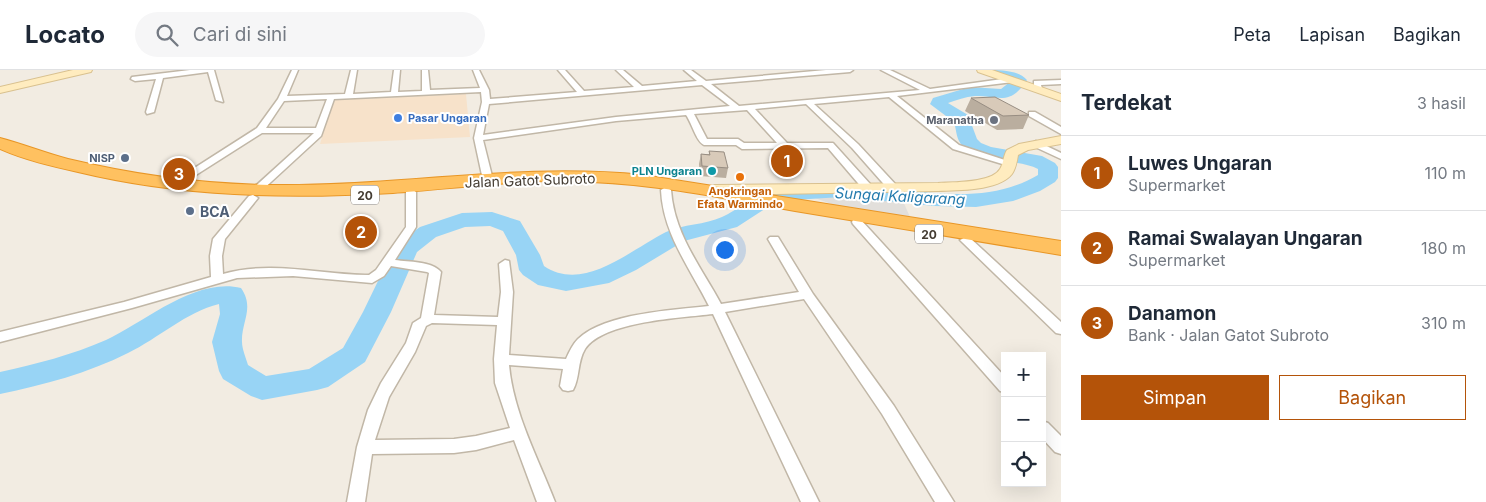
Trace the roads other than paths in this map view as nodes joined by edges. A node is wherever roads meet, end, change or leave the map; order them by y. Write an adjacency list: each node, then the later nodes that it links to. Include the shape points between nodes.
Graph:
1 (87, 70): 24 (street)
2 (207, 70): 16 (street)
3 (211, 70): 34 (street)
4 (295, 70): 35 (street)
5 (354, 70): 31 (street)
6 (396, 70): 29 (street)
7 (425, 70): 28 (street)
8 (476, 70): 25 (street)
9 (561, 70): 26 (street)
10 (618, 70): 22 (street)
11 (687, 70): 20 (street)
12 (751, 70): 17 (street)
13 (850, 70): 17 (street)
14 (884, 70): 27 (street)
15 (982, 70): 19 (street)
16 (160, 76): 18 (street); 40 (street)
17 (763, 77): 20 (street)
18 (135, 79)
19 (1011, 81): 23 (street); 27 (street)
20 (703, 82): 22 (street); 39 (street)
21 (1061, 82): 23 (street, via 1038,83)
22 (639, 87): 26 (street)
23 (1038, 89): 33 (street)
24 (0, 90)
25 (485, 90): 28 (street); 36 (street)
26 (582, 92): 36 (street)
27 (929, 92): 30 (street)
28 (426, 93): 29 (street)
29 (394, 94): 31 (street)
30 (891, 95): 37 (street); 53 (street, via 956,147)
31 (348, 97): 32 (street)
32 (331, 98): 35 (street); 44 (street)
33 (1061, 98)
34 (220, 100)
35 (282, 100): 43 (street)
36 (486, 102): 46 (street)
37 (808, 102): 38 (street); 57 (street)
38 (748, 106): 39 (street); 50 (street)
39 (736, 107): 41 (street)
40 (150, 112)
41 (688, 112): 46 (street); 50 (street, via 704,142)
42 (1032, 114): 45 (street)
43 (260, 130): 44 (street); 55 (street)
44 (320, 131): 61 (street)
45 (1061, 131)
46 (478, 138): 54 (street)
47 (1061, 140): 49 (street)
48 (0, 143): 55 (highway, Jalan Gatot Subroto / 20, via 105,174)
49 (1036, 144): 52 (street); 53 (street)
50 (785, 146): 56 (street, via 830,145)
51 (0, 154): 61 (highway, Jalan Gatot Subroto / 20, via 103,183 188,194)
52 (1061, 156)
53 (1010, 159): 57 (street, via 1006,172 989,181 938,188)
54 (488, 180): 59 (highway, Jalan Gatot Subroto / 20, via 590,176); 61 (highway, Jalan Gatot Subroto / 20)
55 (174, 185): 61 (highway, Jalan Gatot Subroto / 20)
56 (866, 187): 57 (street); 59 (street)
57 (893, 188)
58 (666, 190): 60 (highway, Jalan Gatot Subroto / 20, via 564,182); 62 (highway, Jalan Gatot Subroto / 20); 72 (street, via 667,208 676,232)
59 (715, 190): 62 (highway, Jalan Gatot Subroto / 20)
60 (411, 192): 61 (highway, Jalan Gatot Subroto / 20, via 327,197); 68 (street, via 411,227)
61 (254, 195): 70 (street, via 219,239)
62 (798, 208): 63 (highway, Jalan Gatot Subroto / 20); 66 (highway, Jalan Gatot Subroto / 20)
63 (857, 222): 65 (highway, Jalan Gatot Subroto / 20); 79 (street)
64 (774, 239): 71 (street)
65 (966, 240): 67 (highway, Jalan Gatot Subroto / 20); 75 (street)
66 (1061, 248)
67 (1061, 256)
68 (388, 262): 70 (street, via 380,273 367,279 274,272); 73 (street, via 435,272)
69 (505, 264): 74 (street)
70 (217, 278): 76 (street)
71 (807, 295): 72 (street); 88 (street, via 888,410)
72 (718, 309): 78 (street, via 656,317 604,329 584,341); 87 (street)
73 (427, 320): 74 (street); 83 (street, via 420,323 411,350 381,397)
74 (504, 321): 77 (street)
75 (1061, 330)
76 (0, 337)
77 (500, 359): 78 (street); 82 (street, via 503,383)
78 (571, 364): 80 (street)
79 (1001, 383)
80 (568, 386)
81 (1046, 431): 84 (street)
82 (519, 432): 83 (street, via 476,444); 86 (street)
83 (365, 447): 85 (street)
84 (1061, 447)
85 (356, 502)
86 (546, 502)
87 (810, 502)
88 (945, 502)

